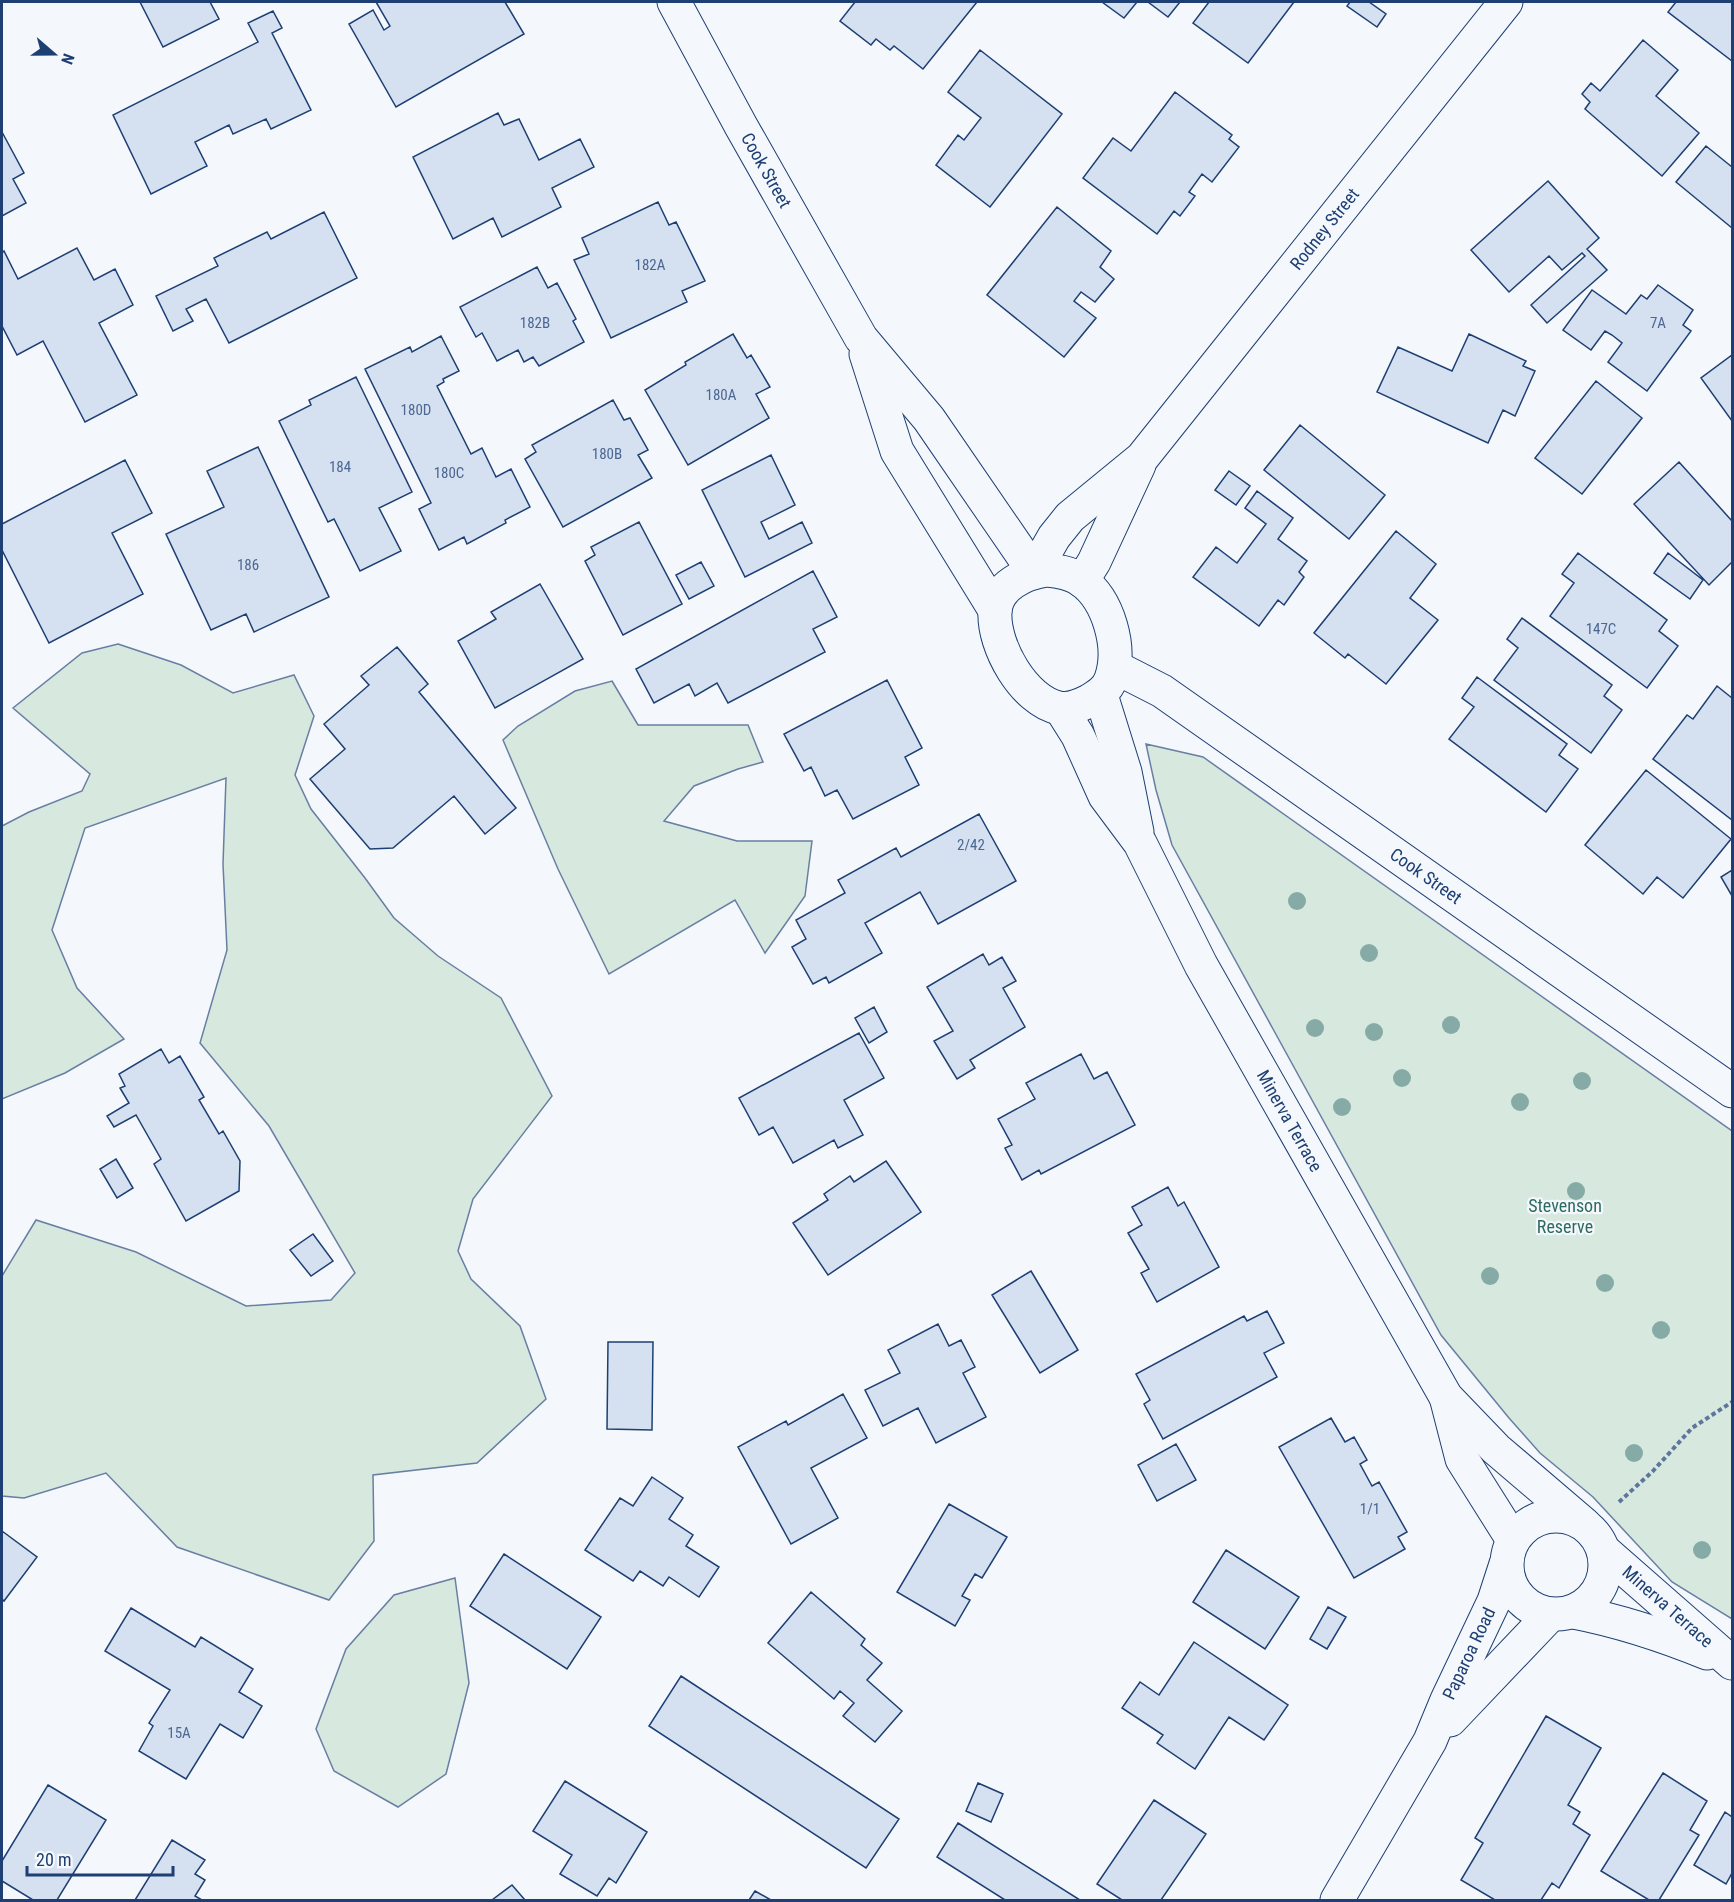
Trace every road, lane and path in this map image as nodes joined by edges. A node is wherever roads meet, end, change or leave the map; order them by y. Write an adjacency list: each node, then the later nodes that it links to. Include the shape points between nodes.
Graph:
1 (674, 2): 3 (main road, Cook Street)
2 (1506, 2): 4 (main road, Rodney Street)
3 (861, 338): 5 (main road, Cook Street, via 929,419); 7 (main road, Cook Street, via 897,451)
4 (1142, 458): 5 (main road, Rodney Street, via 1070,517); 6 (main road, Rodney Street)
5 (1034, 572): 6 (main road, via 1060,571); 7 (main road, via 1009,586)
6 (1082, 581): 8 (main road, via 1107,615 1114,643)
7 (994, 610): 9 (main road, via 1004,652 1019,680 1042,703)
8 (1108, 681): 9 (main road, via 1080,705); 10 (main road, Minerva Terrace); 11 (main road, Cook Street, via 1162,691)
9 (1061, 709): 10 (main road, Minerva Terrace, via 1078,735 1105,796)
10 (1140, 843): 12 (main road, Minerva Terrace, via 1201,965)
11 (1732, 1091)
12 (1446, 1398): 15 (main road, Minerva Terrace, via 1496,1449); 17 (main road, Minerva Terrace, via 1462,1459)
13 (1732, 1402): 14 (path, via 1692,1428)
14 (1619, 1503)
15 (1584, 1524): 16 (main road); 17 (main road, via 1553,1515 1537,1519 1524,1527)
16 (1603, 1550): 18 (main road, via 1606,1565 1597,1593 1587,1604); 19 (main road, Minerva Terrace)
17 (1510, 1552): 18 (main road, via 1508,1579 1514,1592 1536,1610); 20 (main road, Paparoa Road, via 1494,1601)
18 (1562, 1613): 19 (main road, Minerva Terrace, via 1617,1621); 20 (main road, Paparoa Road, via 1474,1692)
19 (1732, 1663)
20 (1430, 1741): 21 (main road, Paparoa Road)
21 (1337, 1900)

